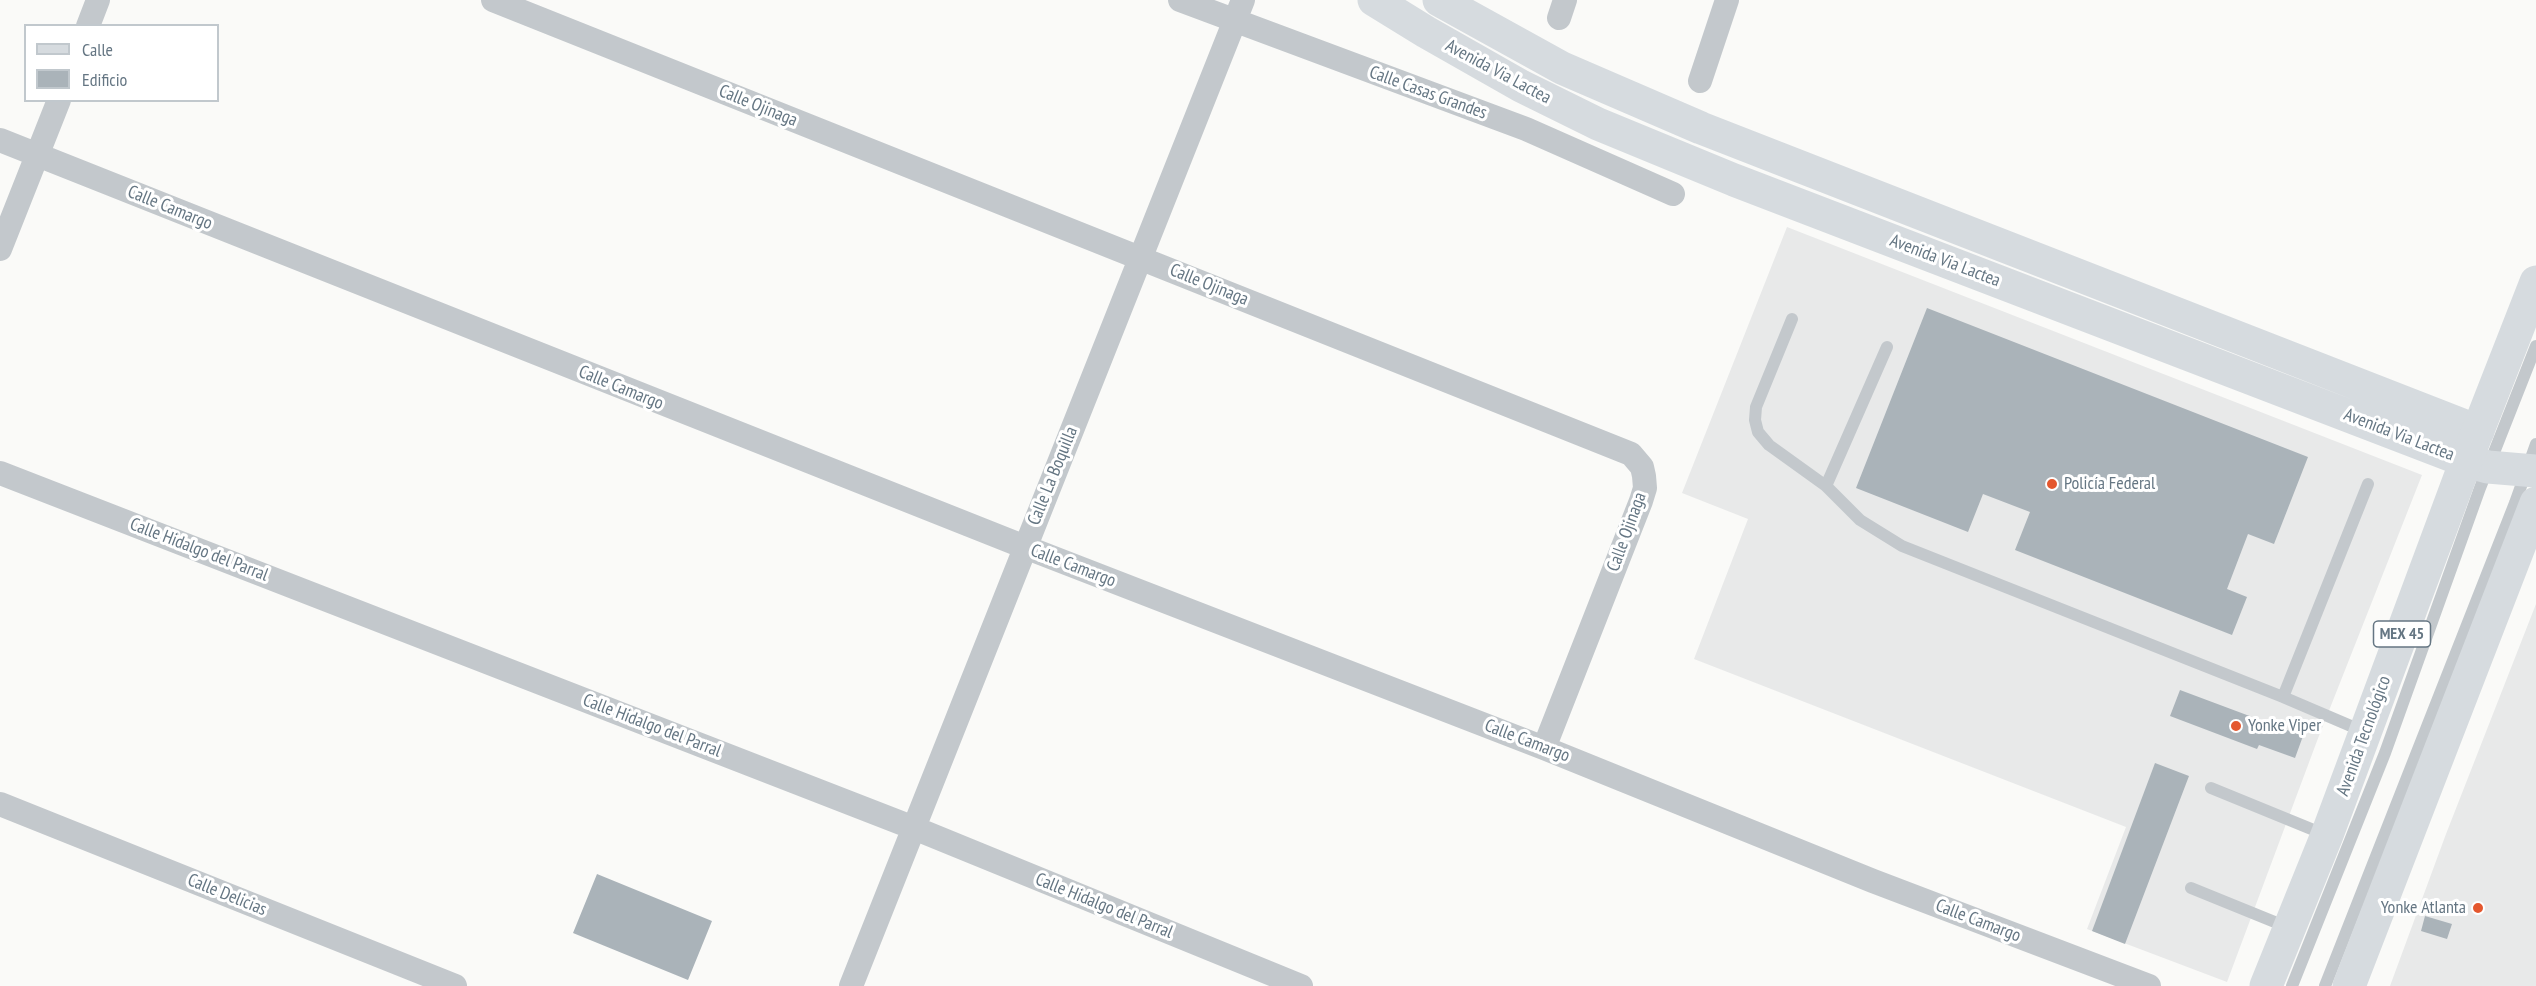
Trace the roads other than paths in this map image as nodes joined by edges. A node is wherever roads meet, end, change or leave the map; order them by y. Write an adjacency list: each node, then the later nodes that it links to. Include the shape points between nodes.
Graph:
1 (98, 0): 9 (street)
2 (493, 0): 16 (street, Calle Ojinaga)
3 (1180, 0): 8 (street, Calle Casas Grandes)
4 (1243, 0): 8 (street, Calle La Boquilla)
5 (1374, 0): 23 (main road, Avenida Via Lactea, via 1511,81 1598,124 1734,180)
6 (1439, 0): 21 (main road, Avenida Via Lactea, via 1562,68 1701,128)
7 (1727, 0): 10 (street)
8 (1233, 22): 14 (street, Calle Casas Grandes, via 1526,129); 16 (street, Calle La Boquilla)
9 (89, 24)
10 (1700, 81)
11 (58, 102): 13 (street)
12 (0, 140): 13 (street, Calle Camargo)
13 (38, 155): 15 (street); 28 (street, Calle Camargo)
14 (1673, 194)
15 (0, 249)
16 (1140, 258): 28 (street, Calle La Boquilla); 31 (street, Calle Ojinaga, via 1636,459 1644,476 1641,501)
17 (2536, 282): 21 (main road, Avenida Tecnológico / MEX 45)
18 (1792, 319): 26 (lane, via 1756,407 1755,420 1758,432 1769,445)
19 (2536, 346): 23 (lane)
20 (1887, 347): 26 (lane)
21 (2478, 431): 23 (main road, Avenida Tecnológico / MEX 45)
22 (2532, 462): 23 (main road, Avenida Via Lactea); 44 (lane)
23 (2477, 464): 30 (main road, Avenida Tecnológico / MEX 45); 43 (lane, via 2385,753)
24 (0, 473): 34 (street, Calle Hidalgo del Parral)
25 (2368, 484): 29 (lane)
26 (1826, 486): 29 (lane, via 1860,520 1902,546)
27 (2536, 503): 45 (main road)
28 (1025, 548): 31 (street, Calle Camargo); 34 (street, Calle La Boquilla)
29 (2283, 697): 30 (lane)
30 (2366, 732): 35 (main road, Avenida Tecnológico / MEX 45)
31 (1544, 748): 41 (street, Calle Camargo, via 1873,881)
32 (2211, 788): 35 (lane)
33 (0, 804): 38 (street, Calle Delicias)
34 (914, 828): 39 (street, Calle La Boquilla); 40 (street, Calle Hidalgo del Parral)
35 (2327, 835): 37 (main road, Avenida Tecnológico / MEX 45)
36 (2191, 888): 37 (lane)
37 (2288, 928): 42 (main road, Avenida Tecnológico / MEX 45)
38 (455, 986)
39 (851, 986)
40 (1301, 986)
41 (2149, 986)
42 (2266, 986)
43 (2292, 986)
44 (2325, 986)
45 (2349, 986)

